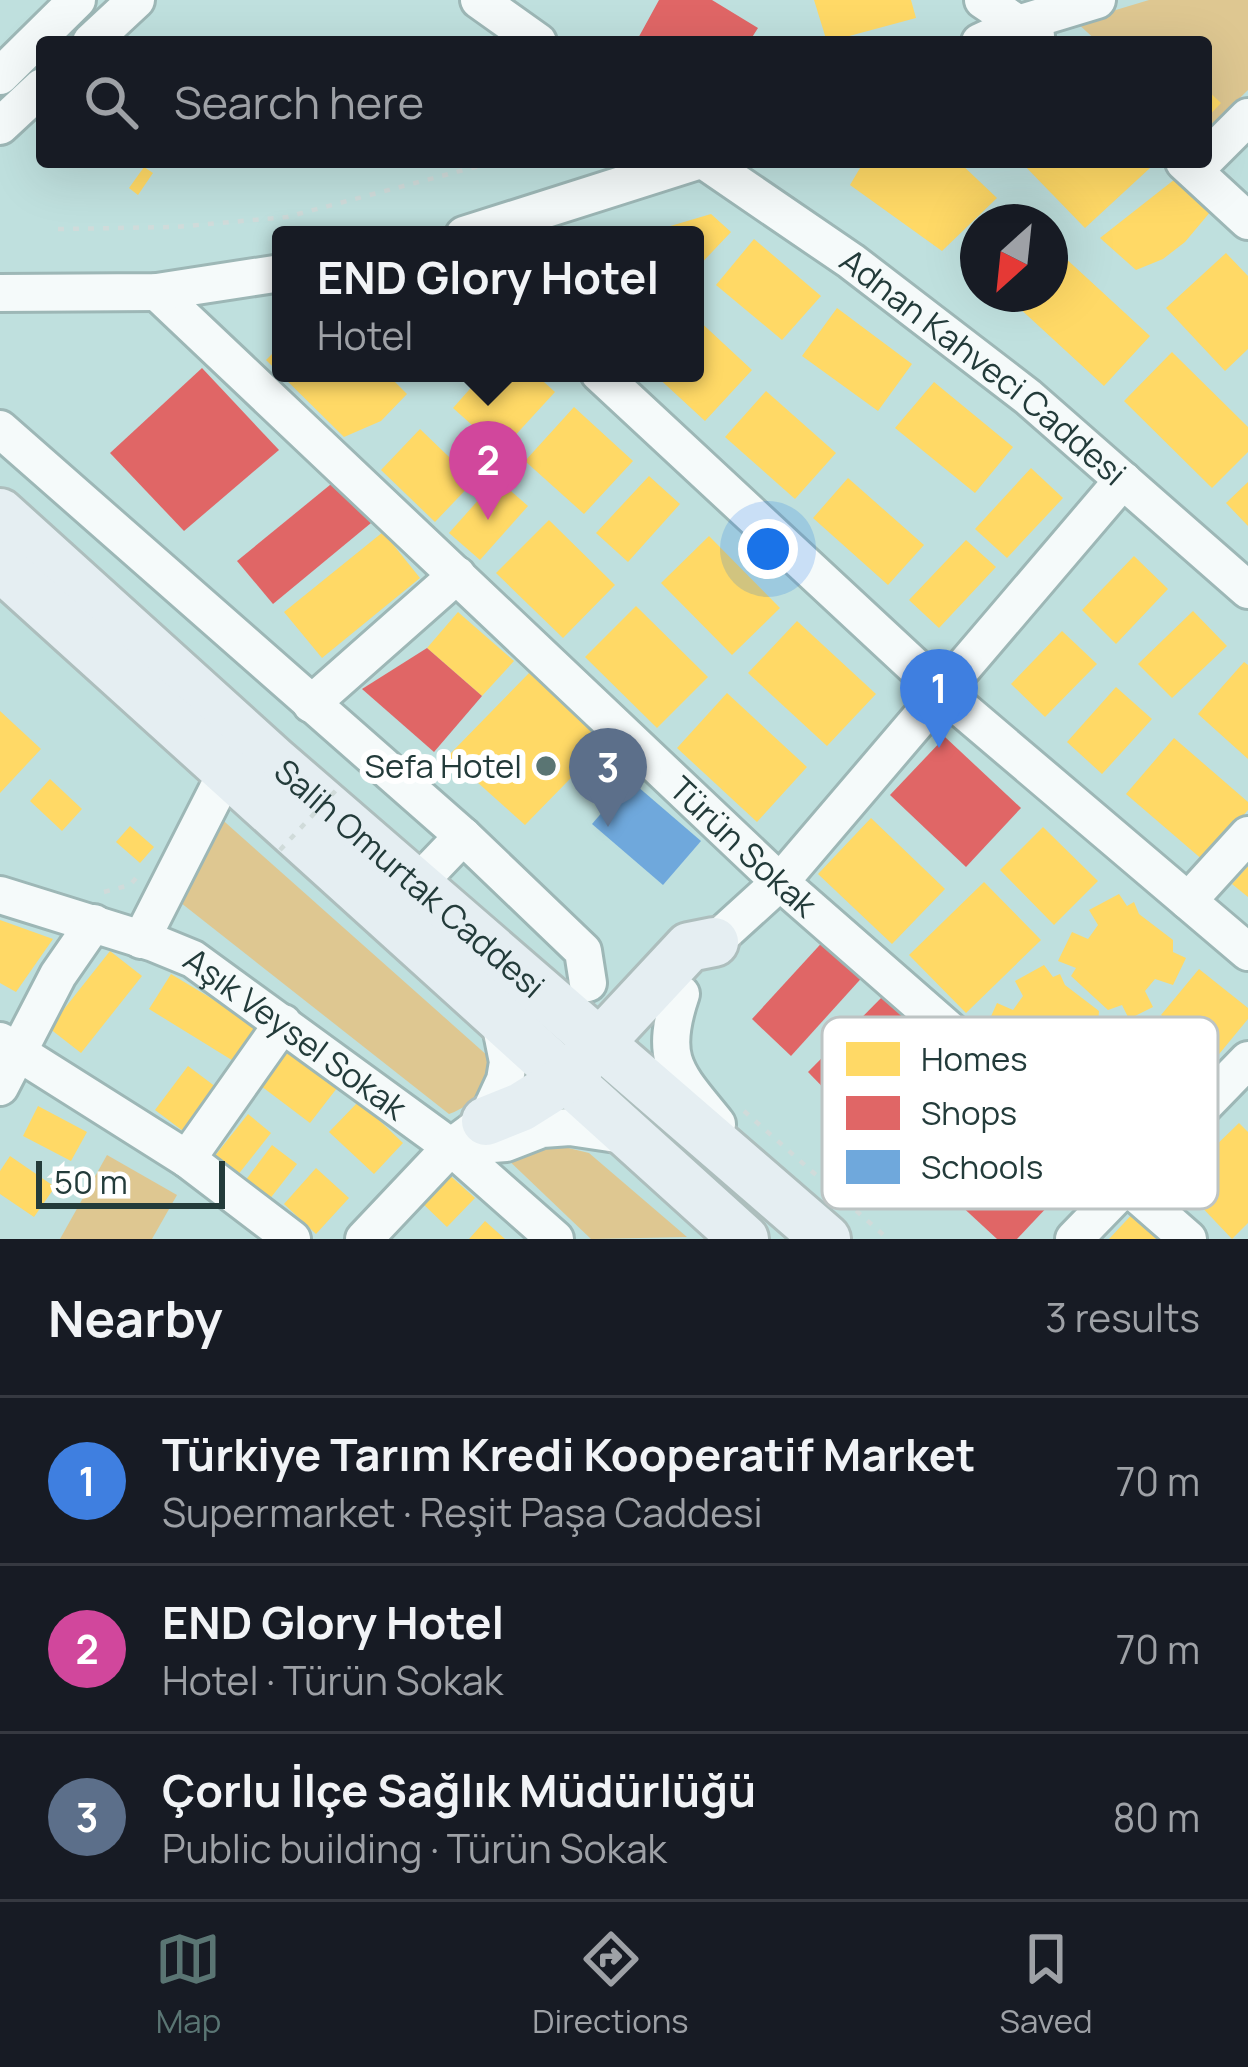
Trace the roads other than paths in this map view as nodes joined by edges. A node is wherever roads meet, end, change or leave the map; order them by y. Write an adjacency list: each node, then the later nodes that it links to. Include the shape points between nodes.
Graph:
1 (77, 0): 7 (street)
2 (136, 0): 8 (street)
3 (478, 0): 9 (street)
4 (983, 0): 6 (street)
5 (1096, 0): 6 (street)
6 (1032, 33)
7 (41, 36)
8 (98, 36)
9 (529, 36)
10 (36, 40): 11 (street)
11 (0, 76)
12 (36, 93): 14 (street)
13 (1248, 117): 15 (street)
14 (0, 126)
15 (1212, 149)
16 (675, 168): 20 (street)
17 (715, 168): 26 (street, Adnan Kahveci Caddesi, via 1028,397)
18 (1201, 168): 19 (street)
19 (1248, 221)
20 (492, 226)
21 (272, 274): 22 (street)
22 (157, 292): 23 (street); 29 (street, Türün Sokak)
23 (0, 293)
24 (609, 382): 31 (street)
25 (0, 429): 32 (street)
26 (1123, 480): 30 (street, Adnan Kahveci Caddesi); 31 (street)
27 (0, 513): 37 (main road, Salih Omurtak Caddesi)
28 (0, 566): 33 (main road, Salih Omurtak Caddesi)
29 (457, 575): 32 (street); 36 (street, Türün Sokak)
30 (1248, 590)
31 (941, 691): 36 (street); 39 (street)
32 (310, 704): 35 (street)
33 (227, 771): 41 (street); 47 (main road, Salih Omurtak Caddesi)
34 (1248, 835): 39 (street)
35 (463, 836): 37 (street); 45 (street, via 583,951)
36 (780, 882): 42 (street); 48 (street, Türün Sokak)
37 (418, 884): 44 (main road, Salih Omurtak Caddesi)
38 (0, 895): 40 (street, Aşık Veysel Sokak)
39 (1188, 901): 43 (street)
40 (93, 908): 41 (street, Aşık Veysel Sokak); 50 (street)
41 (141, 940): 49 (street, Aşık Veysel Sokak, via 193,959)
42 (714, 942): 46 (main road, via 689,947)
43 (1248, 952)
44 (510, 962): 45 (street); 51 (main road, Salih Omurtak Caddesi)
45 (588, 983): 46 (street)
46 (670, 986): 51 (main road); 60 (street, via 673,1069)
47 (499, 1017): 54 (main road, Salih Omurtak Caddesi); 57 (street, via 505,1080)
48 (935, 1017)
49 (283, 1023): 57 (street, Aşık Veysel Sokak); 59 (street)
50 (9, 1047): 53 (street); 59 (street)
51 (608, 1050): 54 (main road); 60 (main road, Salih Omurtak Caddesi)
52 (1248, 1060): 55 (street)
53 (0, 1087)
54 (576, 1087): 56 (main road); 57 (main road); 58 (main road, Salih Omurtak Caddesi)
55 (1218, 1091)
56 (542, 1129): 57 (street, via 506,1143); 58 (street)
57 (468, 1134): 64 (street); 65 (street, Aşık Veysel Sokak)
58 (630, 1136): 66 (main road, Salih Omurtak Caddesi)
59 (187, 1159): 63 (street)
60 (767, 1188): 67 (main road, Salih Omurtak Caddesi)
61 (1103, 1209): 68 (street)
62 (1154, 1209): 69 (street, Türün Sokak)
63 (292, 1239)
64 (364, 1239)
65 (555, 1239)
66 (744, 1239)
67 (826, 1239)
68 (1074, 1239)
69 (1188, 1239)

